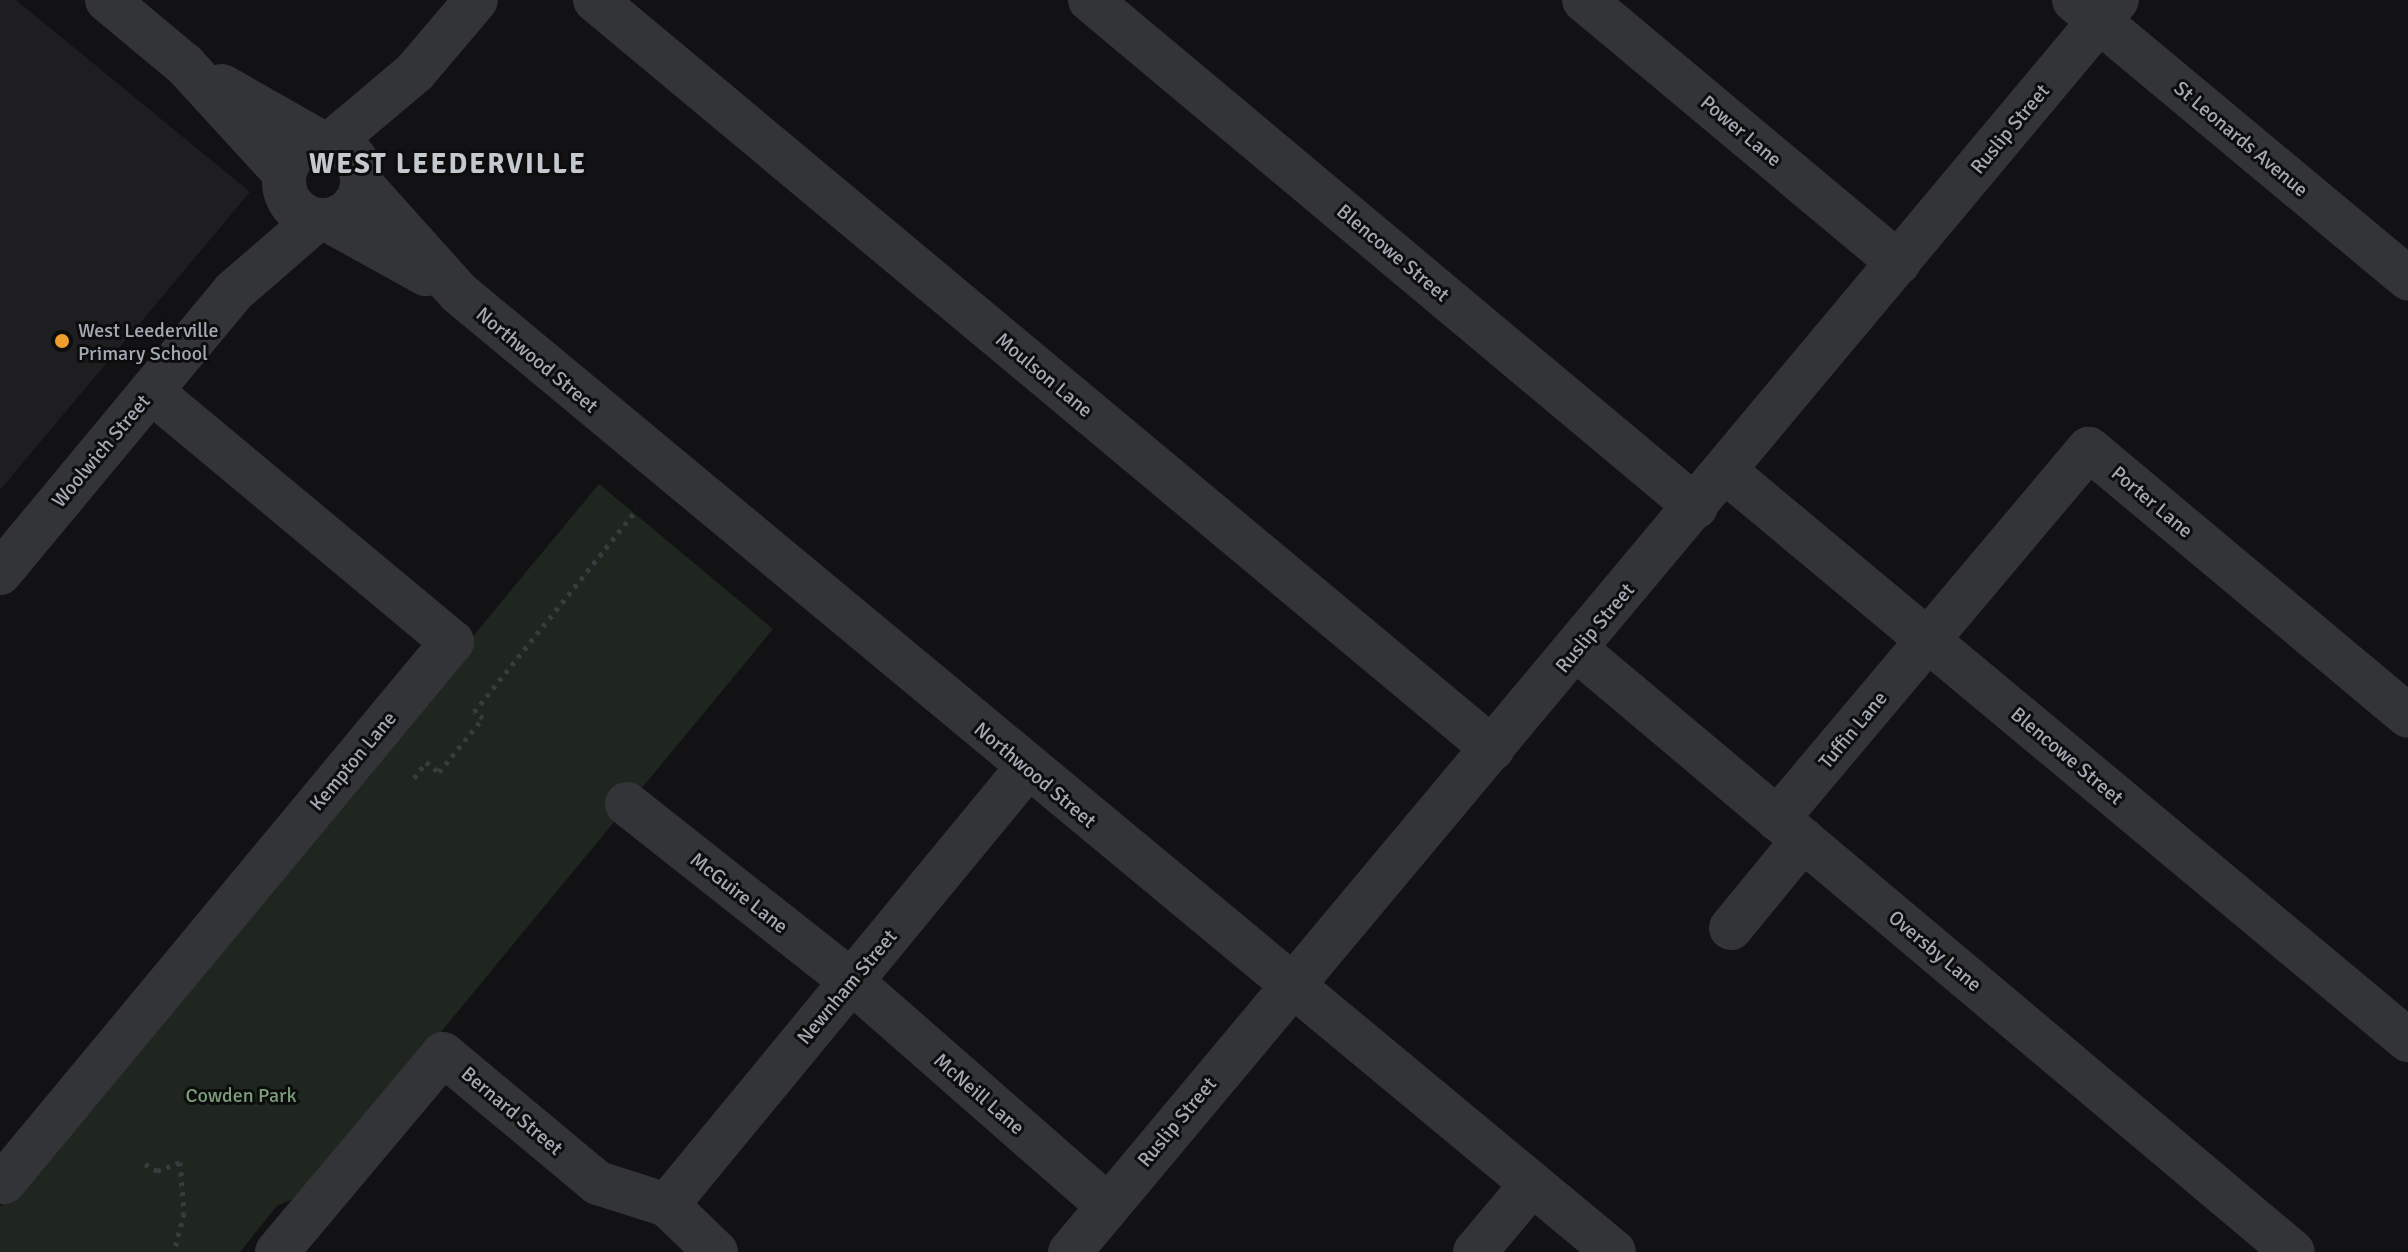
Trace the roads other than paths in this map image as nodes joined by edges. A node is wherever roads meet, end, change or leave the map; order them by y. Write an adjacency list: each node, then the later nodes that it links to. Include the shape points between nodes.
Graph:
1 (107, 0): 7 (street)
2 (476, 0): 8 (street)
3 (595, 0): 24 (street, Moulson Lane)
4 (1090, 0): 19 (street, Blencowe Street)
5 (1584, 0): 13 (street, Power Lane)
6 (2097, 7): 13 (street, Ruslip Street); 14 (street, St Leonards Avenue)
7 (185, 65): 9 (street); 10 (street)
8 (415, 72): 9 (street); 11 (street)
9 (326, 142): 10 (street, via 304,146); 11 (street, via 353,155)
10 (284, 180): 12 (street, via 301,214); 15 (street, Woolwich Street)
11 (362, 181): 12 (street, via 344,214); 16 (street, Northwood Street)
12 (322, 220): 15 (street, Woolwich Street); 16 (street, Northwood Street)
13 (1899, 263): 18 (street, Ruslip Street)
14 (2408, 278)
15 (233, 292): 17 (street, Woolwich Street)
16 (459, 293): 25 (street, Northwood Street)
17 (151, 391): 20 (street, Woolwich Street); 32 (street, Kempton Lane, via 452,642)
18 (1726, 472): 19 (street, Ruslip Street); 21 (street, Blencowe Street)
19 (1696, 507): 22 (street, Ruslip Street)
20 (0, 573)
21 (1928, 640): 23 (street, Porter Lane, via 2089,449); 27 (street, Tuffin Lane); 31 (street, Blencowe Street)
22 (1577, 650): 24 (street, Ruslip Street); 27 (street, Oversby Lane)
23 (2408, 716)
24 (1493, 749): 30 (street, Ruslip Street)
25 (1027, 768): 29 (street, Newnham Street); 30 (street, Northwood Street)
26 (627, 804): 29 (street, McGuire Lane)
27 (1790, 830): 28 (street, Tuffin Lane); 40 (street, Oversby Lane)
28 (1731, 928)
29 (851, 981): 34 (street, McNeill Lane); 35 (street, Newnham Street)
30 (1290, 985): 33 (street, Northwood Street); 34 (street, Ruslip Street)
31 (2408, 1040)
32 (4, 1182)
33 (1532, 1184): 38 (street); 39 (street, Northwood Street)
34 (1108, 1206): 37 (street, Ruslip Street)
35 (687, 1235): 36 (street, Bernard Street, via 598,1183 443,1054)
36 (277, 1252)
37 (1070, 1252)
38 (1475, 1252)
39 (1614, 1252)
40 (2293, 1252)

